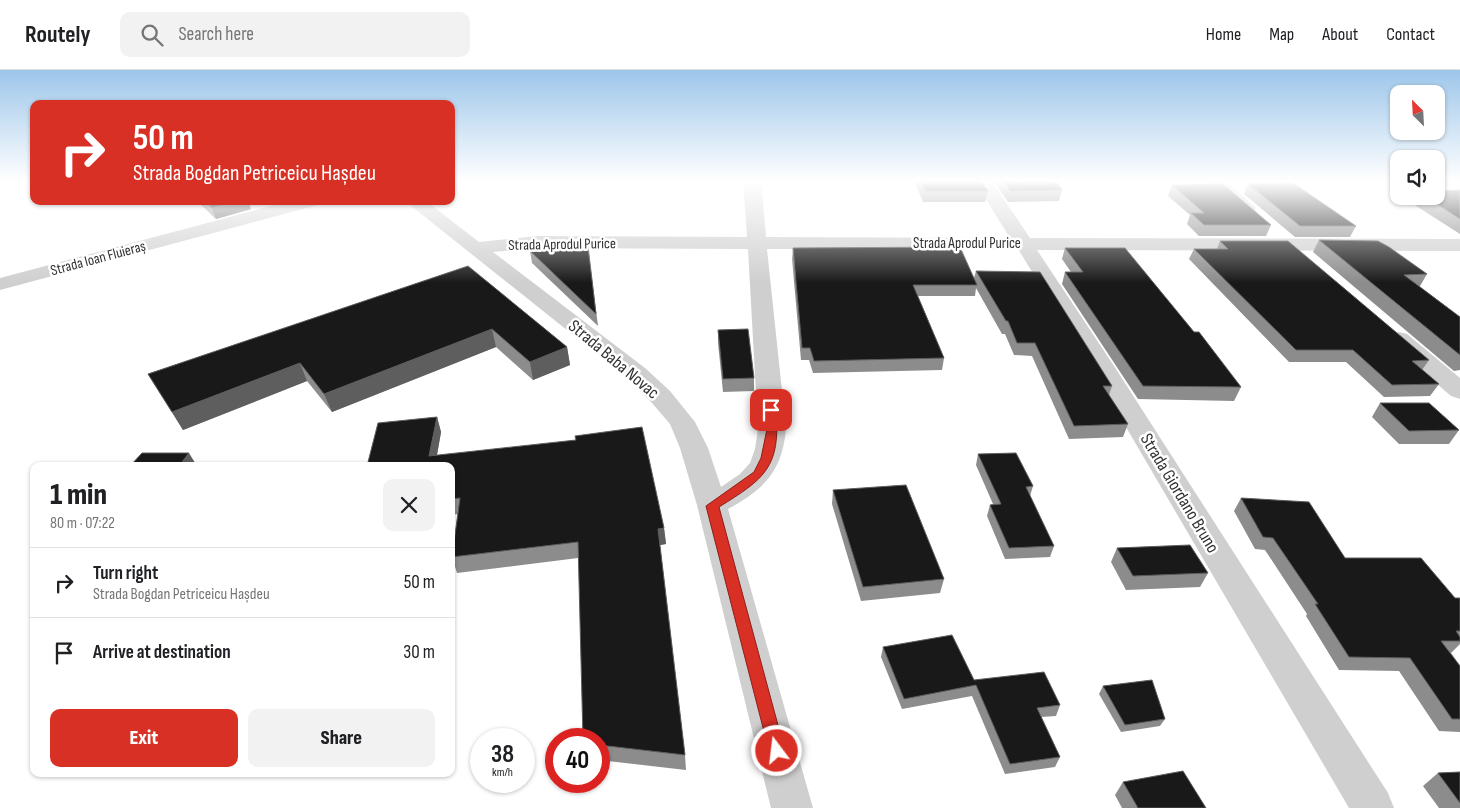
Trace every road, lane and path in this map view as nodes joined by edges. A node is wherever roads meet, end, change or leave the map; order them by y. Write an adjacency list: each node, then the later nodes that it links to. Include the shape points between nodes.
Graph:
1 (261, 214): 12 (street, Strada Ioan Fluieraș)
2 (431, 214): 10 (street, Strada Baba Novac)
3 (755, 214): 6 (street)
4 (1005, 214): 7 (street, Strada Giordano Bruno)
5 (1253, 214): 8 (street)
6 (757, 243): 7 (street, Strada Aprodul Purice); 10 (street, Strada Aprodul Purice, via 538,242); 15 (street, via 772,429 767,458 758,474)
7 (1023, 244): 8 (street, Strada Aprodul Purice); 17 (street, Strada Giordano Bruno, via 1109,377)
8 (1288, 244): 9 (street, Strada Aprodul Purice); 11 (street)
9 (1460, 245)
10 (474, 248): 15 (street, Strada Baba Novac, via 630,368 661,397 682,422 694,448)
11 (1311, 263)
12 (0, 284)
13 (1385, 327): 14 (street)
14 (1460, 391)
15 (712, 506): 16 (street, Strada Baba Novac)
16 (792, 808)
17 (1373, 808)

